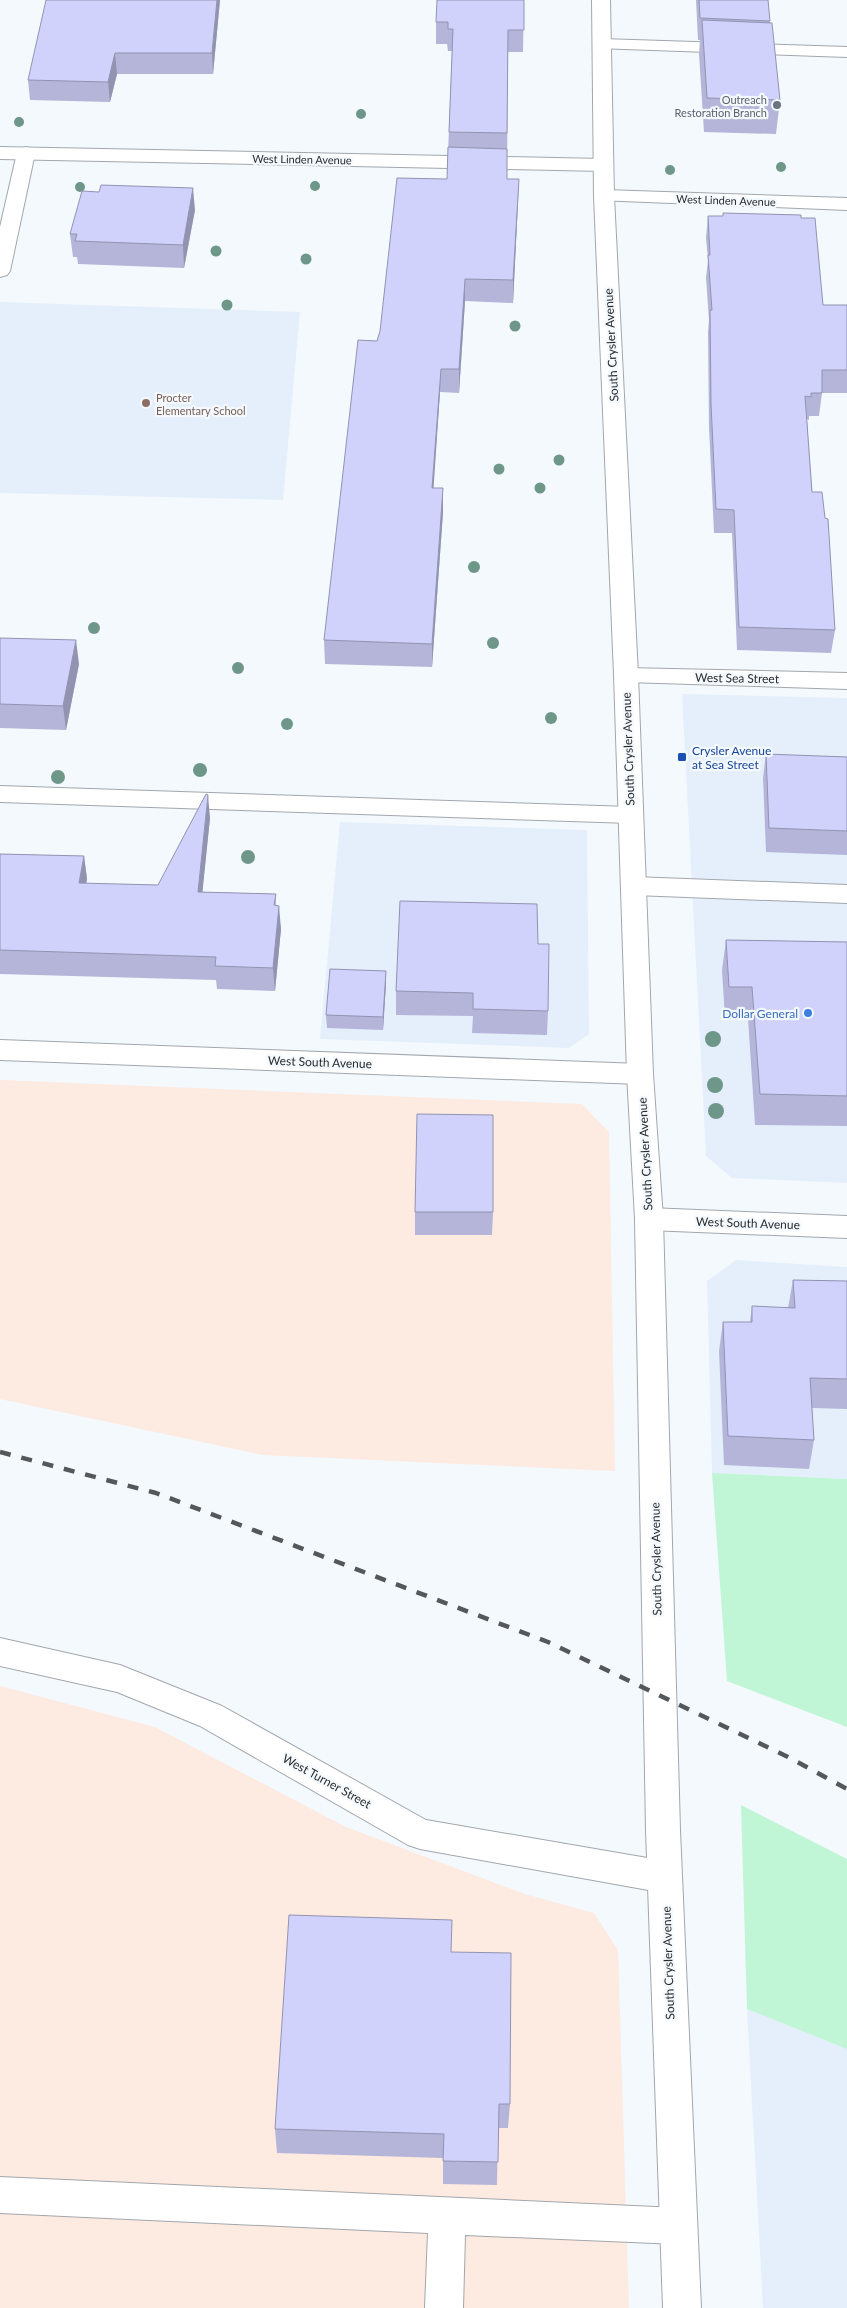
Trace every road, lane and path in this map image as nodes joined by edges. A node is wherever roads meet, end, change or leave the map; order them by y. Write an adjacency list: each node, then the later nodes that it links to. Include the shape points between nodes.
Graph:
1 (601, 0): 2 (main road, South Crysler Avenue)
2 (602, 44): 3 (main road); 6 (main road, South Crysler Avenue)
3 (847, 52)
4 (0, 153): 5 (main road, West Linden Avenue)
5 (26, 154): 6 (main road, West Linden Avenue); 9 (main road)
6 (604, 165): 7 (main road, South Crysler Avenue)
7 (604, 196): 8 (main road, West Linden Avenue); 10 (main road, South Crysler Avenue)
8 (847, 204)
9 (0, 270)
10 (626, 675): 11 (main road, West Sea Street); 13 (main road, South Crysler Avenue)
11 (847, 681)
12 (0, 794): 13 (main road)
13 (630, 815): 14 (main road, South Crysler Avenue)
14 (634, 886): 15 (main road); 17 (main road, South Crysler Avenue)
15 (847, 894)
16 (0, 1050): 17 (main road, West South Avenue)
17 (640, 1074): 18 (main road, South Crysler Avenue)
18 (648, 1219): 19 (main road, West South Avenue); 21 (main road, South Crysler Avenue)
19 (847, 1227)
20 (0, 1652): 21 (main road, West Turner Street, via 120,1679 211,1716 420,1834)
21 (665, 1877): 24 (main road, South Crysler Avenue)
22 (0, 2195): 23 (main road)
23 (447, 2216): 24 (main road); 25 (main road)
24 (678, 2226): 26 (main road, South Crysler Avenue)
25 (444, 2308)
26 (682, 2308)

